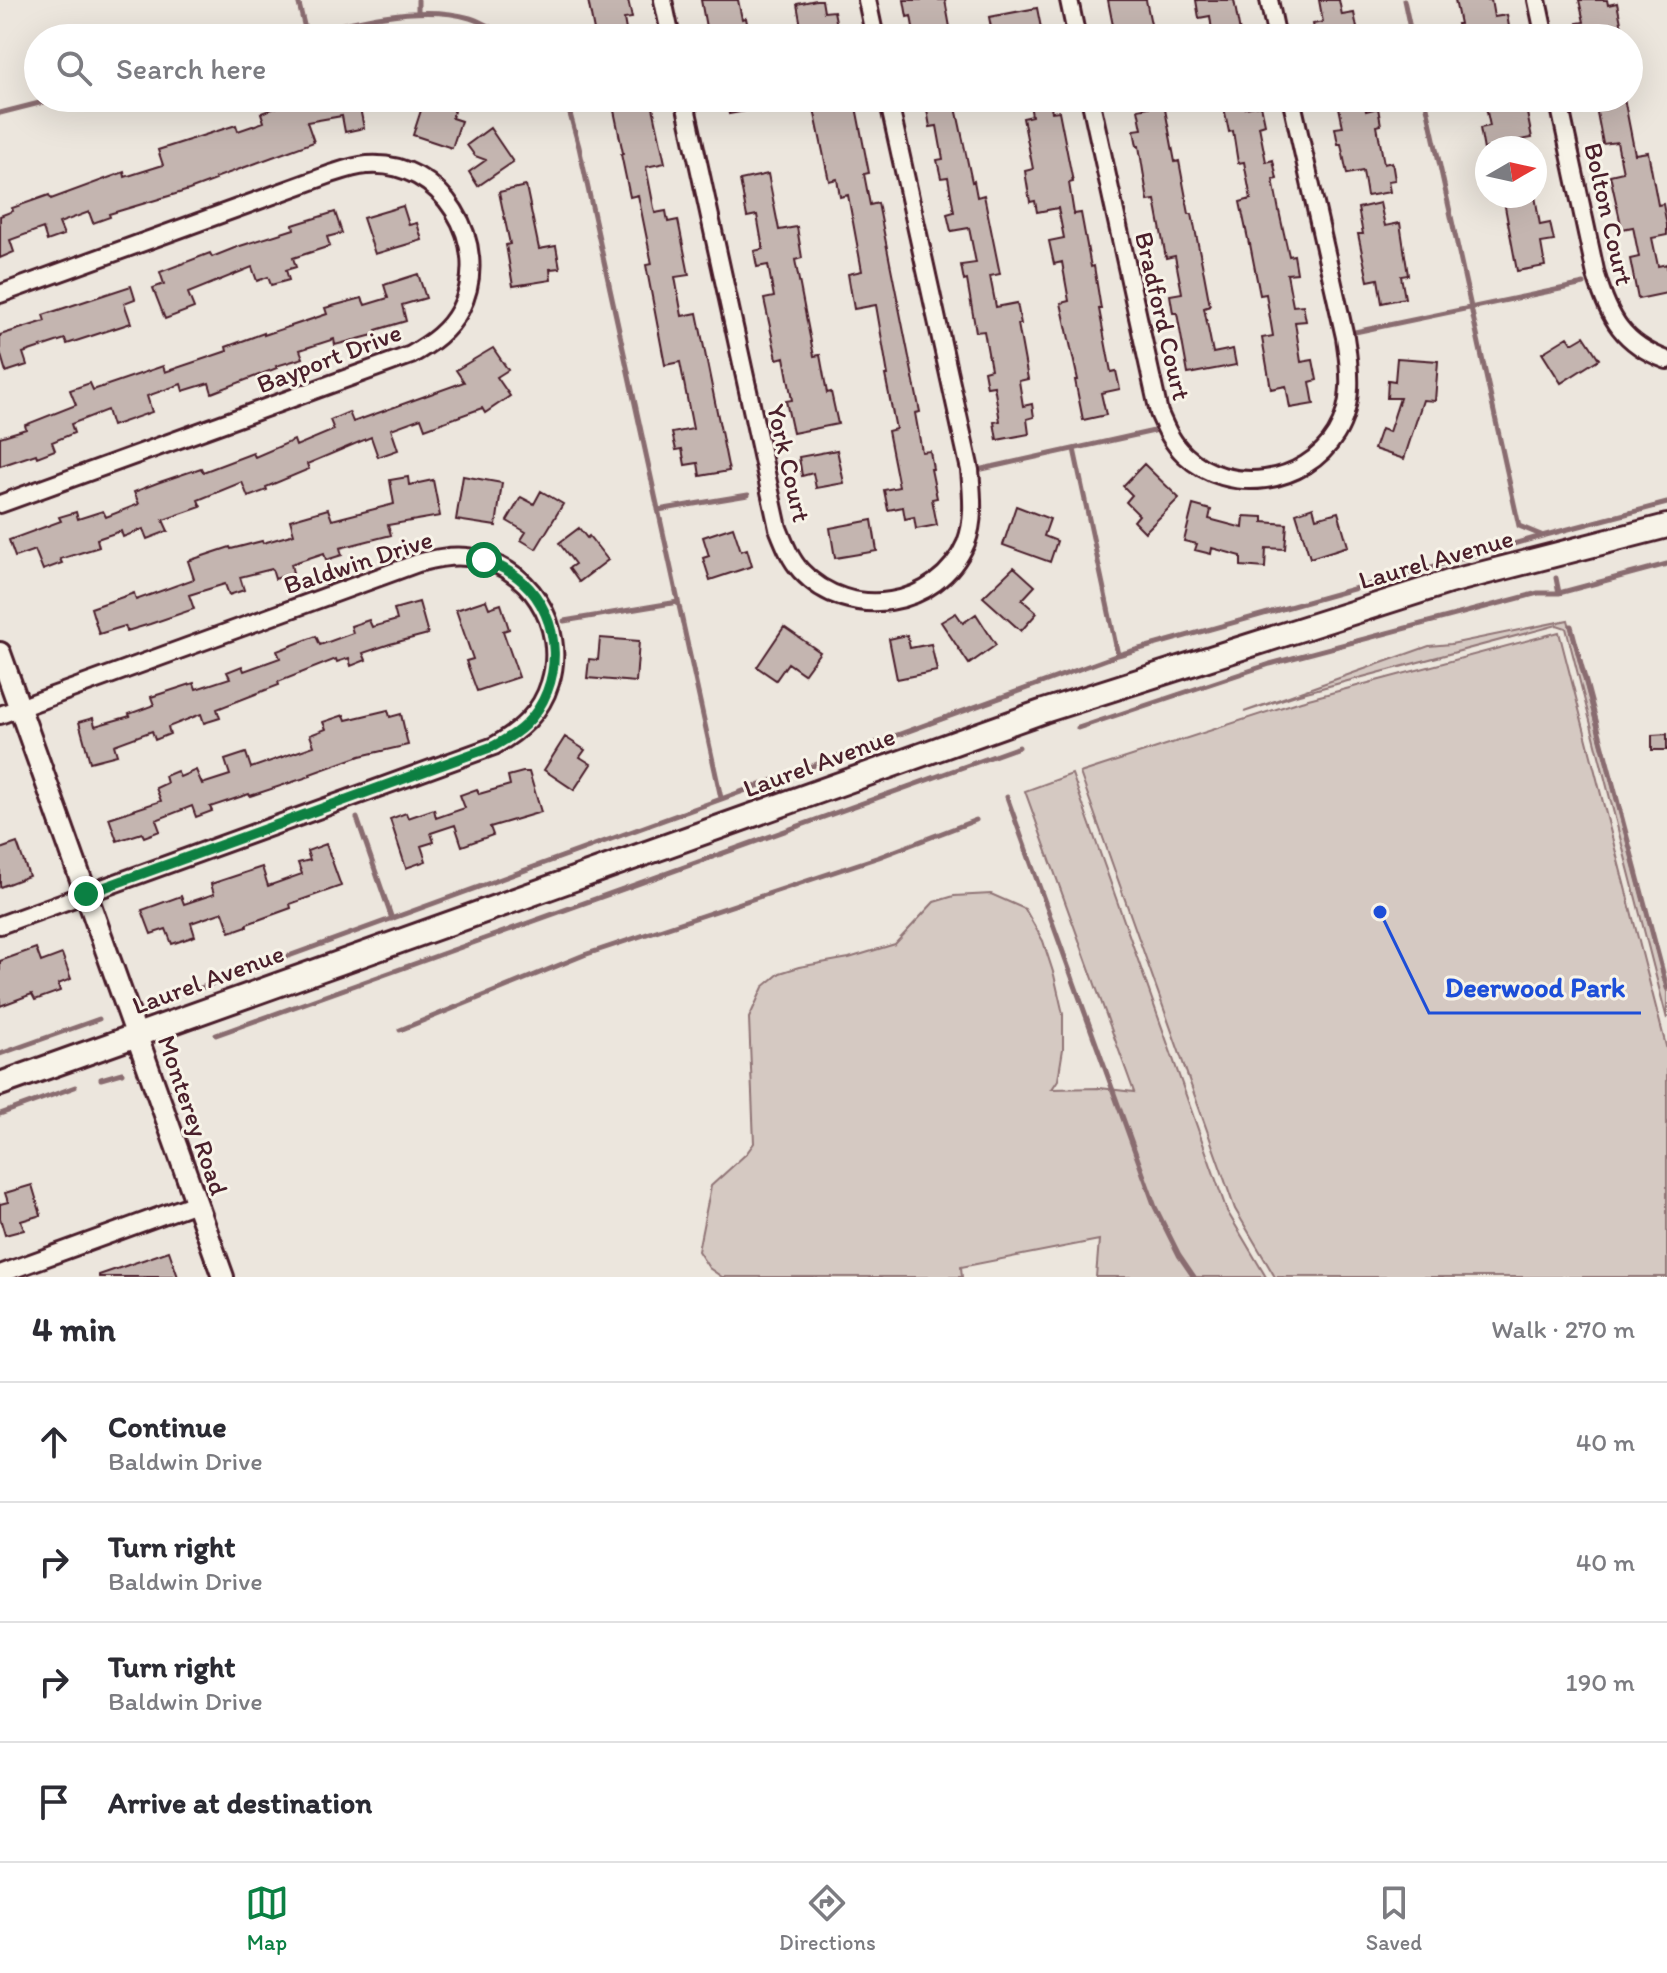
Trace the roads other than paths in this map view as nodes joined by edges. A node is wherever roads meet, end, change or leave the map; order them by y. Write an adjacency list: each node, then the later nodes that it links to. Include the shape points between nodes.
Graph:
1 (663, 0): 6 (street)
2 (867, 0): 7 (street)
3 (1069, 0): 8 (street)
4 (1269, 0): 9 (street)
5 (1537, 0): 10 (street)
6 (668, 24)
7 (872, 24)
8 (1074, 24)
9 (1274, 24)
10 (1542, 24)
11 (687, 112): 12 (street, York Court, via 778,528 799,569 814,583 865,603 917,594 945,575 966,542 972,507 970,470)
12 (891, 112)
13 (1093, 112): 14 (street, Bradford Court, via 1159,413 1169,436 1204,469 1221,477 1257,480 1290,472 1321,452 1336,434 1349,391 1345,337)
14 (1294, 112)
15 (1561, 112): 17 (street, Bolton Court, via 1604,301 1632,342)
16 (0, 294): 18 (street, Bayport Drive, via 367,165 414,174 440,191 462,224 469,247 467,291 460,310 447,330 411,355)
17 (1667, 360)
18 (0, 504)
19 (1667, 526): 24 (main road, Laurel Avenue, via 1449,582 1044,711)
20 (0, 653): 21 (street, Monterey Road)
21 (10, 711): 22 (street, Monterey Road); 22 (street, Baldwin Drive, via 435,558 484,560 513,573 539,601 552,630 550,685 512,736)
22 (86, 894): 23 (street, Baldwin Drive); 24 (street, Monterey Road)
23 (0, 925)
24 (137, 1034): 25 (main road, Laurel Avenue); 26 (street, Monterey Road)
25 (0, 1084)
26 (196, 1203): 27 (street); 28 (street, Monterey Road)
27 (0, 1274)
28 (223, 1277)

